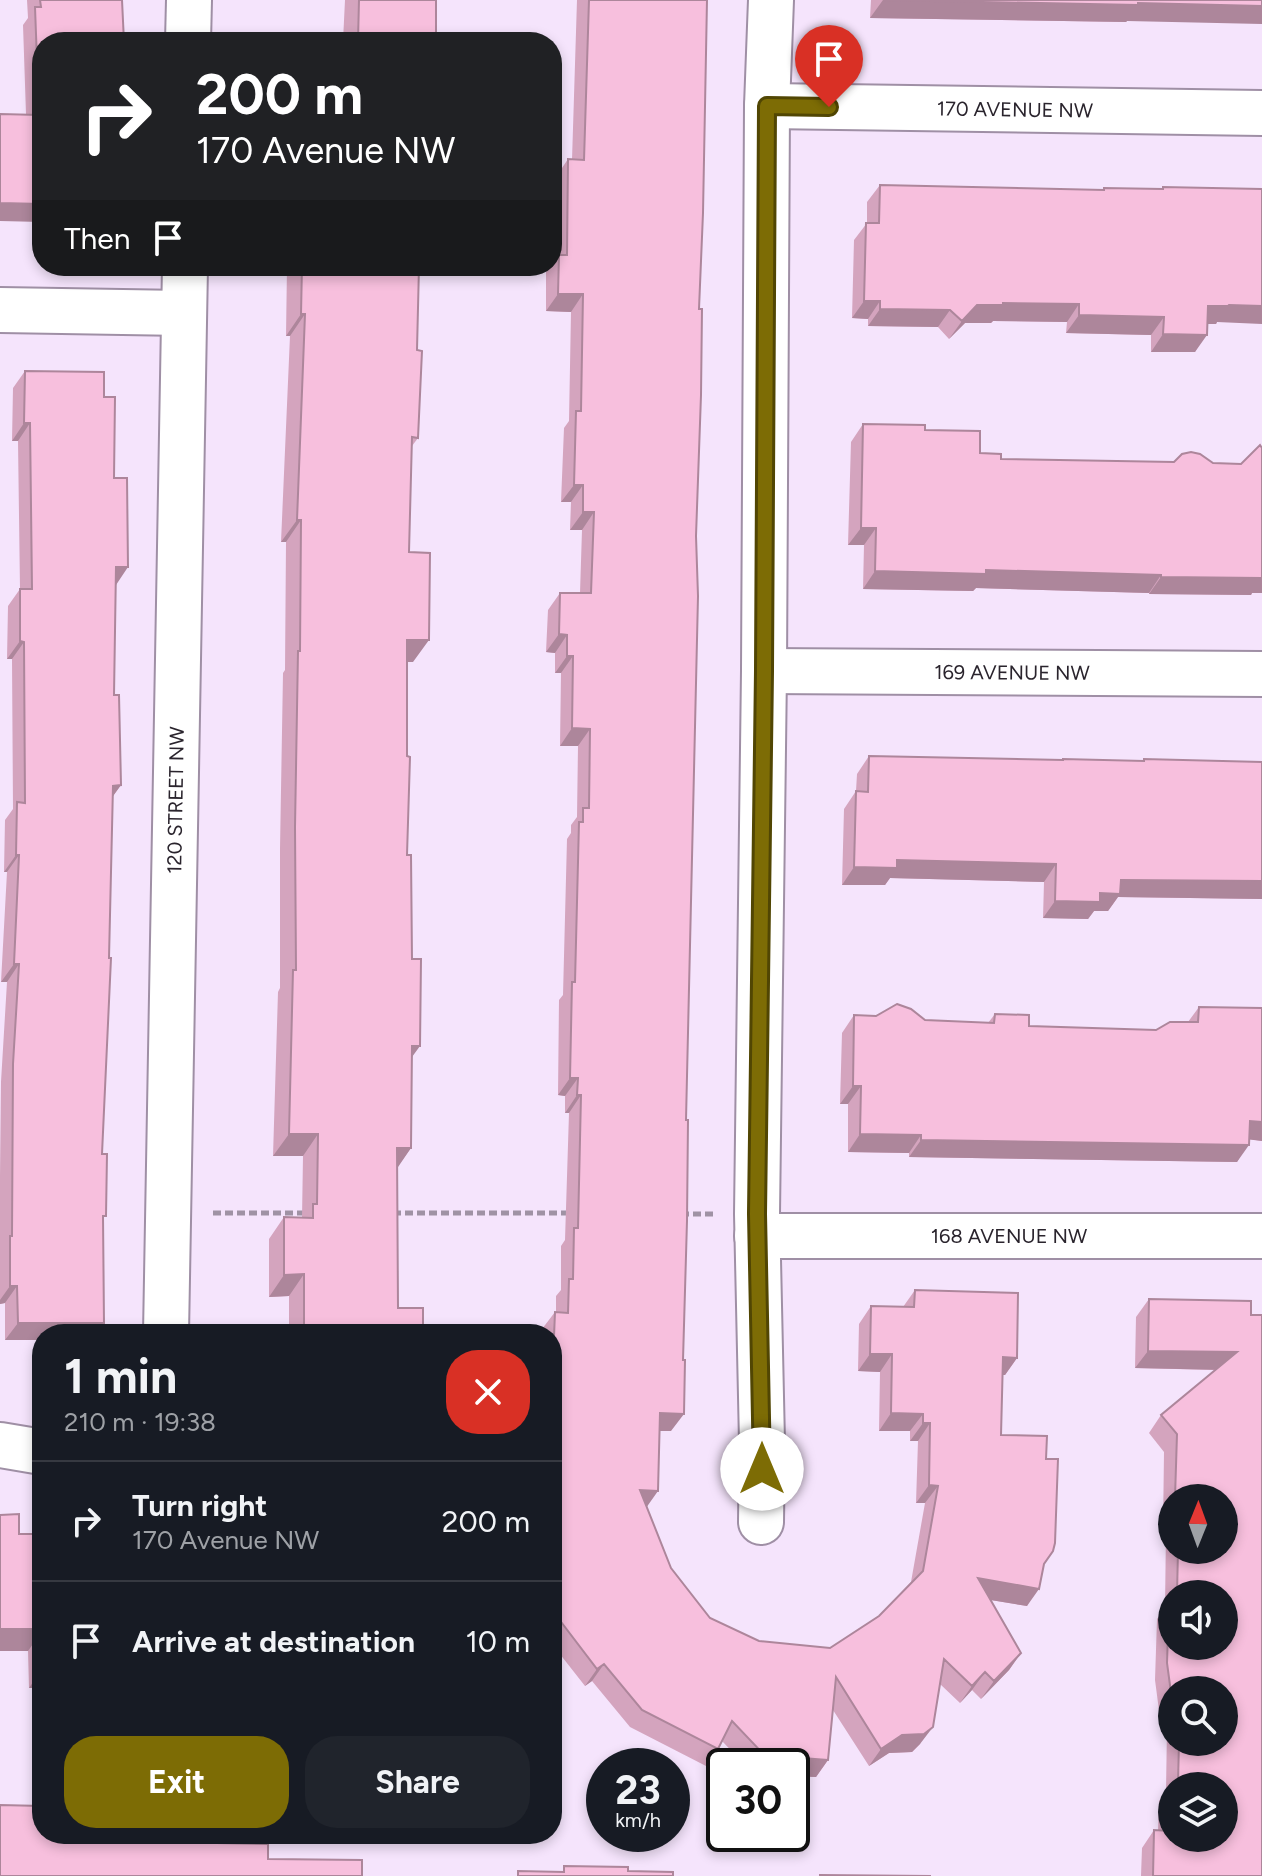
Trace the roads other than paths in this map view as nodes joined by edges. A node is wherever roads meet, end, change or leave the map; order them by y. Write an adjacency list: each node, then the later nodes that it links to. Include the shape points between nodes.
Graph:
1 (189, 0): 3 (street)
2 (771, 0): 4 (street)
3 (188, 32)
4 (767, 106): 5 (street, 170 AVENUE NW); 9 (street)
5 (1262, 113)
6 (185, 276): 8 (street, 120 STREET NW)
7 (0, 310): 8 (street)
8 (184, 313): 13 (street, 120 STREET NW)
9 (764, 671): 10 (street, 169 AVENUE NW); 11 (street)
10 (1262, 674)
11 (757, 1225): 12 (street, 168 AVENUE NW); 16 (street)
12 (1262, 1236)
13 (166, 1324)
14 (0, 1445): 15 (street)
15 (32, 1450)
16 (761, 1522)

